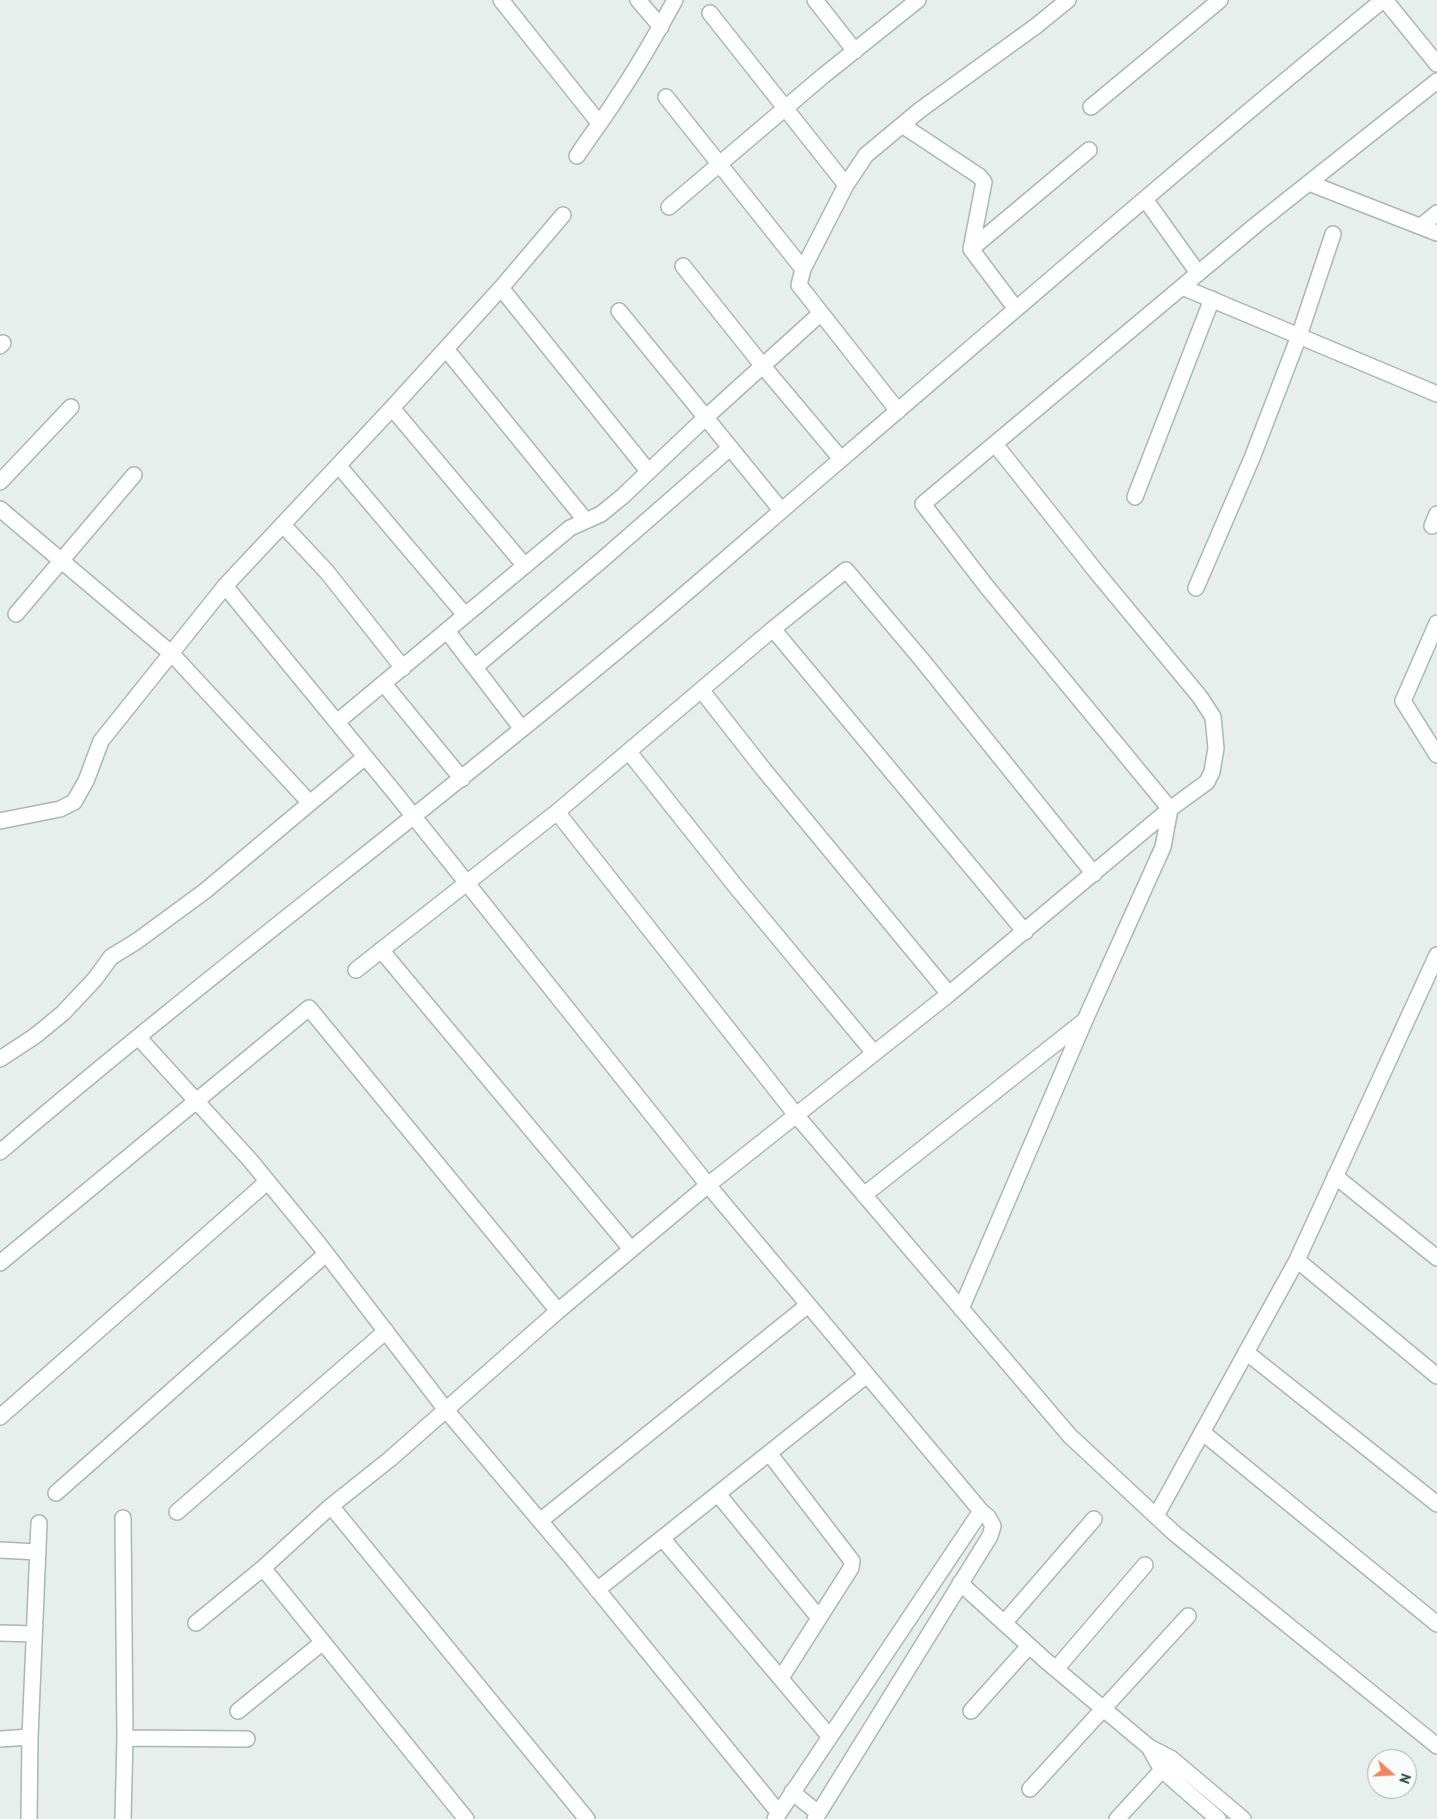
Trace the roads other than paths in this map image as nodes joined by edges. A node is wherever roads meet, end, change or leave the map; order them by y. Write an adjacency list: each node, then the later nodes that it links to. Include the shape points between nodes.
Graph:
1 (501, 0): 17 (street)
2 (638, 0): 10 (street)
3 (675, 0): 10 (street)
4 (815, 0): 11 (street)
5 (918, 0): 11 (street)
6 (1068, 0): 18 (street)
7 (1220, 0): 15 (street)
8 (1384, 0): 12 (street); 24 (street, via 1243,114)
9 (710, 13): 16 (street)
10 (661, 27): 17 (street)
11 (855, 51): 16 (street)
12 (1437, 64)
13 (1437, 81): 22 (street)
14 (666, 97): 21 (street)
15 (1092, 107)
16 (785, 109): 21 (street); 23 (street)
17 (599, 123): 20 (street)
18 (902, 125): 23 (street, via 866,154); 31 (street, via 984,182)
19 (1089, 150): 31 (street)
20 (577, 156)
21 (720, 164): 25 (street); 33 (street)
22 (1309, 183): 28 (street); 34 (street)
23 (846, 185): 33 (street)
24 (1145, 199): 34 (street); 39 (street)
25 (669, 207)
26 (1437, 213): 28 (street)
27 (563, 215): 36 (street)
28 (1421, 226): 29 (street)
29 (1437, 232)
30 (1333, 234): 41 (street)
31 (972, 249): 39 (street)
32 (683, 266): 43 (street)
33 (803, 269): 40 (street, via 799,285)
34 (1198, 273): 35 (street)
35 (1182, 287): 37 (street); 49 (street)
36 (501, 288): 42 (street); 53 (street)
37 (1212, 300): 41 (street); 56 (street)
38 (619, 310): 48 (street)
39 (1016, 310): 47 (street)
40 (821, 313): 43 (street); 47 (street)
41 (1300, 336): 44 (street); 64 (street)
42 (446, 349): 46 (street); 59 (street)
43 (762, 366): 48 (street); 51 (street)
44 (1437, 394)
45 (71, 407): 55 (street)
46 (392, 408): 52 (street); 62 (street)
47 (898, 411): 51 (street)
48 (705, 418): 50 (street); 53 (street)
49 (995, 444): 82 (street, via 1200,697 1213,718 1216,748 1212,772 1206,782); 82 (street, via 924,504 987,587)
50 (730, 448): 58 (street); 71 (street)
51 (841, 459): 58 (street)
52 (338, 466): 60 (street); 66 (street)
53 (648, 472): 59 (street, via 624,496)
54 (134, 475): 61 (street)
55 (0, 482)
56 (1135, 497)
57 (0, 508): 61 (street)
58 (781, 510): 76 (street)
59 (586, 521): 62 (street, via 570,528)
60 (283, 525): 63 (street); 72 (street, via 327,572)
61 (62, 561): 65 (street); 70 (street)
62 (525, 566): 66 (street)
63 (225, 586): 70 (street); 75 (street)
64 (1196, 588)
65 (16, 614)
66 (465, 616): 69 (street)
67 (1437, 623): 78 (street, via 1403,701)
68 (773, 629): 74 (street); 86 (street, via 846,570); 88 (street)
69 (447, 631): 71 (street); 72 (street)
70 (172, 654): 81 (street); 85 (street, via 101,741 74,802 60,809)
71 (475, 667): 76 (street)
72 (402, 668): 73 (street)
73 (384, 684): 75 (street); 80 (street)
74 (702, 691): 77 (street); 92 (street)
75 (337, 722): 79 (street)
76 (522, 729): 80 (street)
77 (629, 752): 83 (street); 95 (street)
78 (1437, 755)
79 (365, 757): 81 (street); 84 (street)
80 (462, 778): 84 (street)
81 (310, 803): 96 (street, via 205,891 137,942 111,957 63,1013)
82 (1170, 809): 86 (street); 93 (street, via 1163,847)
83 (556, 812): 87 (street); 98 (street)
84 (414, 818): 87 (street); 94 (street, via 331,881)
85 (0, 822)
86 (1094, 874): 88 (street)
87 (466, 883): 89 (street); 102 (street)
88 (1025, 932): 92 (street)
89 (381, 950): 91 (street); 104 (street)
90 (1437, 955): 100 (street)
91 (356, 970)
92 (949, 994): 95 (street)
93 (1085, 1020): 103 (street); 110 (street)
94 (139, 1038): 97 (street); 99 (street)
95 (874, 1054): 98 (street)
96 (0, 1058)
97 (196, 1102): 101 (street); 108 (street); 111 (street, via 309,1008)
98 (796, 1115): 102 (street); 103 (street)
99 (0, 1152)
100 (1335, 1176): 106 (street); 107 (street)
101 (268, 1182): 105 (street); 117 (street)
102 (708, 1185): 104 (street); 109 (street)
103 (864, 1195): 110 (street)
104 (631, 1249): 111 (street)
105 (326, 1254): 112 (street); 120 (street)
106 (1437, 1258)
107 (1297, 1260): 113 (street); 115 (street)
108 (0, 1263)
109 (808, 1305): 114 (street); 129 (street)
110 (961, 1309): 126 (street, via 1070,1436)
111 (558, 1311): 116 (street)
112 (386, 1332): 116 (street); 125 (street)
113 (1246, 1352): 118 (street); 122 (street)
114 (867, 1375): 119 (street); 124 (street)
115 (1437, 1376)
116 (446, 1410): 123 (street); 129 (street)
117 (0, 1417)
118 (1202, 1432): 126 (street); 142 (street)
119 (769, 1453): 121 (street); 139 (street, via 852,1561 852,1568)
120 (56, 1493)
121 (718, 1494): 131 (street); 139 (street)
122 (1437, 1504)
123 (331, 1506): 135 (street); 167 (street)
124 (981, 1511): 136 (street, via 993,1526); 153 (street)
125 (177, 1512)
126 (1156, 1516): 157 (street)
127 (124, 1518): 154 (street)
128 (1094, 1519): 141 (street)
129 (540, 1521): 137 (street)
130 (39, 1523): 133 (street)
131 (662, 1538): 137 (street); 148 (street)
132 (0, 1550): 133 (street)
133 (38, 1552): 144 (street)
134 (1146, 1565): 147 (street)
135 (263, 1568): 140 (street); 145 (street)
136 (960, 1583): 141 (street); 163 (street)
137 (597, 1590): 162 (street)
138 (1188, 1616): 150 (street)
139 (820, 1618): 148 (street)
140 (196, 1623)
141 (1004, 1623): 146 (street)
142 (1437, 1624)
143 (0, 1633): 144 (street)
144 (34, 1634): 152 (street)
145 (323, 1642): 149 (street); 166 (street)
146 (1029, 1646): 147 (street); 151 (street)
147 (1056, 1669): 150 (street)
148 (781, 1678): 153 (street)
149 (238, 1710)
150 (1104, 1710): 158 (street); 160 (street)
151 (970, 1711)
152 (30, 1736): 155 (street); 164 (street)
153 (830, 1737): 161 (street)
154 (125, 1738): 156 (street); 165 (street)
155 (0, 1739)
156 (247, 1740)
157 (1437, 1746)
158 (1149, 1747): 159 (street); 170 (street, via 1172,1759)
159 (1162, 1770): 168 (street); 169 (street)
160 (1030, 1789)
161 (792, 1792): 162 (street); 163 (street)
162 (777, 1816)
163 (817, 1816)
164 (29, 1819)
165 (123, 1819)
166 (466, 1819)
167 (586, 1819)
168 (1117, 1819)
169 (1218, 1819)
170 (1242, 1819)

